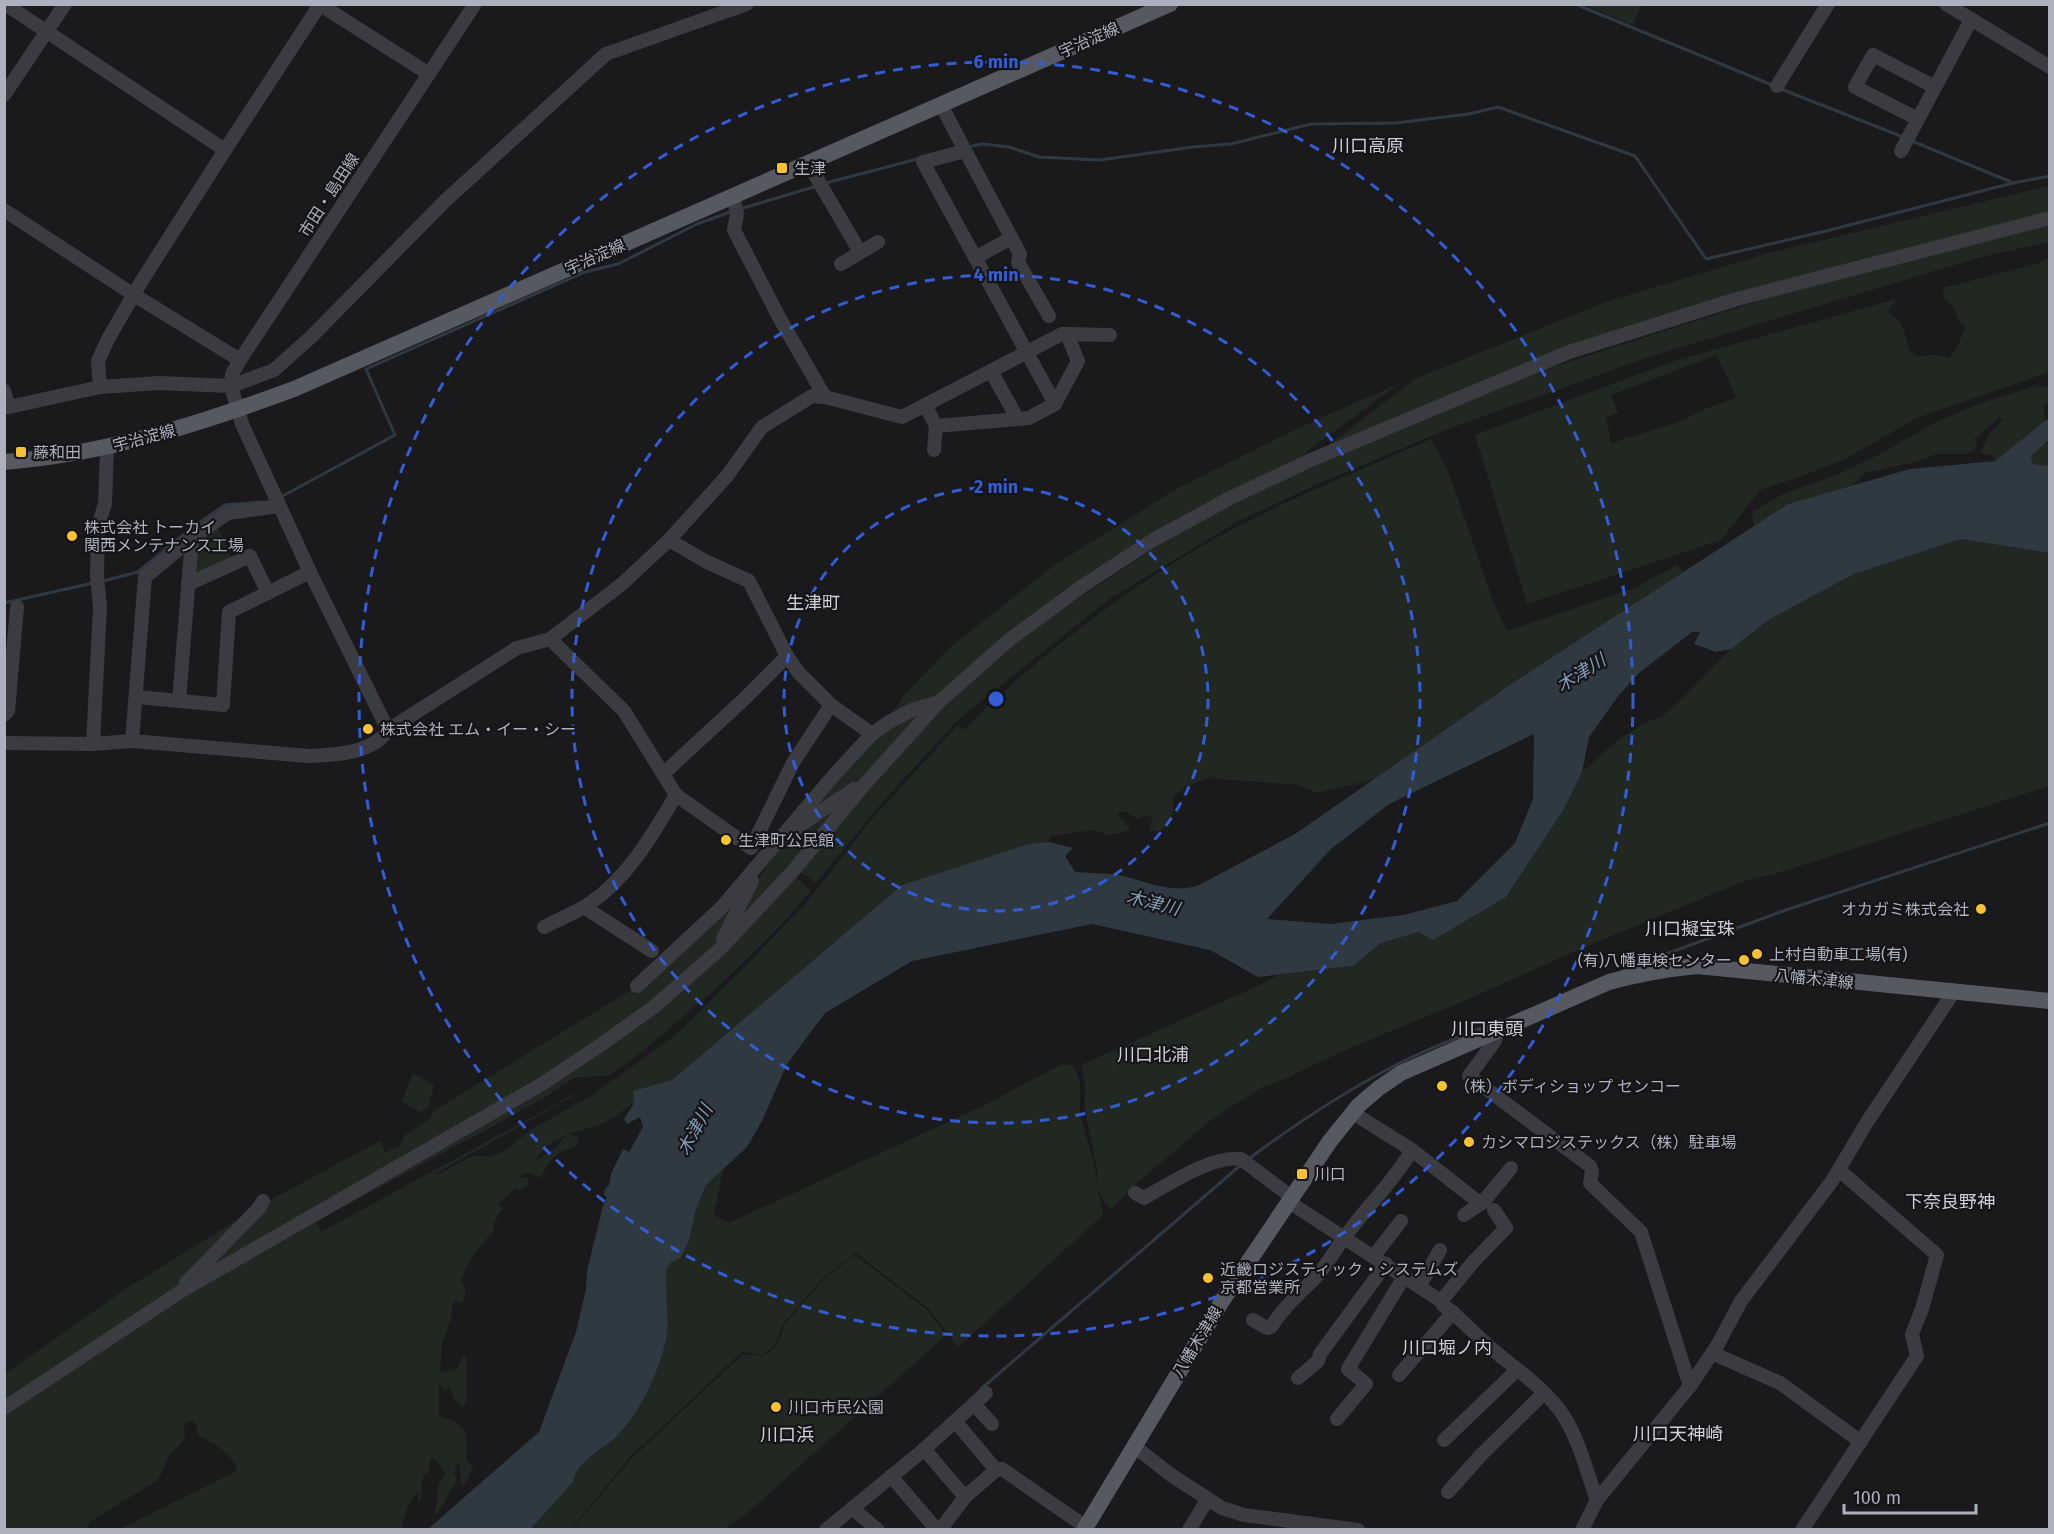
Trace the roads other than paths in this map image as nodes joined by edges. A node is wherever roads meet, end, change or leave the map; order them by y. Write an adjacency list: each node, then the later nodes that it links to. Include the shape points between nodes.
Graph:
1 (4, 4): 10 (street)
2 (64, 4): 10 (street)
3 (475, 4): 12 (street, 市田・島田線)
4 (747, 4): 37 (street, via 606,54 445,201 274,370)
5 (1170, 4): 16 (main road, 宇治淀線)
6 (1828, 4): 13 (street)
7 (1946, 4): 9 (street)
8 (317, 5): 12 (street); 18 (street)
9 (1971, 20): 11 (street); 14 (street)
10 (46, 32): 15 (street); 18 (street)
11 (2048, 63)
12 (429, 74): 35 (street, 市田・島田線)
13 (1777, 86)
14 (1935, 87): 17 (street); 17 (street, via 1873,55 1855,87)
15 (4, 95)
16 (941, 105): 19 (street); 21 (main road, 宇治淀線)
17 (1918, 119): 20 (street)
18 (225, 150): 30 (street)
19 (965, 151): 25 (street); 28 (street, via 923,162)
20 (1901, 151)
21 (808, 163): 22 (main road, 宇治淀線); 27 (street)
22 (733, 196): 40 (street, via 737,214 734,230); 44 (main road, 宇治淀線, via 294,389)
23 (4, 210): 30 (street)
24 (2049, 218): 62 (street, via 1737,299 1580,348 1311,460 1153,540 1009,640)
25 (1011, 238): 28 (street); 31 (street, via 1020,254 1018,261)
26 (878, 242): 27 (street)
27 (860, 252): 29 (street)
28 (975, 258): 34 (street)
29 (841, 264)
30 (134, 296): 35 (street); 38 (street, via 98,361)
31 (1049, 316)
32 (1067, 334): 33 (street); 34 (street); 41 (street, via 1078,362)
33 (1110, 335)
34 (1026, 352): 36 (street); 41 (street)
35 (240, 360): 37 (street, 市田・島田線)
36 (991, 371): 42 (street); 45 (street)
37 (231, 386): 38 (street, via 159,383); 44 (street)
38 (100, 387): 43 (street)
39 (4, 391): 43 (street)
40 (825, 397): 42 (street, via 902,417); 52 (street, via 812,396 762,427 727,476)
41 (1055, 404): 45 (street, via 1029,418)
42 (925, 405): 46 (street)
43 (7, 407)
44 (237, 410): 47 (main road, 宇治淀線); 50 (street)
45 (1017, 418): 46 (street)
46 (936, 426): 48 (street)
47 (107, 448): 49 (main road, 宇治淀線); 69 (street, via 105,504 98,526 100,615)
48 (934, 450)
49 (4, 462)
50 (279, 506): 51 (street, via 228,513); 53 (street)
51 (192, 538): 54 (street); 60 (street, via 145,577)
52 (669, 540): 58 (street, via 622,584); 59 (street, via 749,580)
53 (310, 572): 55 (street); 65 (street)
54 (188, 584): 55 (street, via 250,556); 61 (street)
55 (268, 593): 61 (street, via 229,612 223,705)
56 (17, 607): 57 (street)
57 (10, 631): 64 (street, via 8,711)
58 (550, 639): 65 (street, via 517,648); 70 (street, via 624,711)
59 (787, 656): 63 (street); 70 (street)
60 (136, 698): 61 (street); 67 (street)
61 (179, 701)
62 (939, 702): 66 (street, via 912,710); 71 (street)
63 (831, 705): 66 (street); 73 (street, via 794,761)
64 (4, 715)
65 (388, 730): 67 (street, via 384,737 360,749 322,756)
66 (872, 734): 74 (street)
67 (132, 741): 69 (street)
68 (4, 743): 69 (street)
69 (93, 744)
70 (663, 774): 72 (street)
71 (863, 786): 74 (street, via 793,830); 77 (street, via 794,871)
72 (676, 795): 73 (street); 75 (street, via 627,869 609,889)
73 (751, 848): 74 (street, via 760,843)
74 (770, 850): 77 (street, via 718,945); 79 (street, via 721,908)
75 (584, 907): 76 (street); 78 (street)
76 (544, 927)
77 (720, 949): 100 (street, via 655,1006 542,1084)
78 (652, 951)
79 (637, 986)
80 (1953, 993): 81 (main road, 八幡木津線); 82 (main road, 八幡木津線, via 1697,966 1642,972 1609,982); 86 (street)
81 (2049, 1001)
82 (1499, 1030): 88 (main road, 八幡木津線, via 1401,1073 1379,1088 1347,1118); 108 (street, via 1469,1076 1590,1166 1590,1182 1641,1232)
83 (1361, 1118): 84 (street)
84 (1412, 1150): 90 (street); 94 (street, via 1398,1174)
85 (1510, 1168): 90 (street)
86 (1839, 1170): 104 (street, via 1741,1301); 117 (street, via 1937,1255 1912,1334 1917,1356)
87 (1135, 1193): 88 (street, via 1144,1198 1192,1172 1235,1158)
88 (1291, 1200): 94 (street); 118 (main road, 八幡木津線, via 1222,1301)
89 (263, 1201): 100 (street)
90 (1486, 1205): 91 (street); 93 (street); 101 (street, via 1506,1228)
91 (1464, 1215)
92 (1401, 1221): 96 (street)
93 (1513, 1223)
94 (1344, 1237): 96 (street); 103 (street, via 1314,1279 1271,1327 1267,1329)
95 (1440, 1250): 99 (street)
96 (1374, 1256): 97 (street)
97 (1386, 1264): 98 (street); 107 (street, via 1318,1361)
98 (1404, 1277): 99 (street); 113 (street, via 1348,1369 1366,1384)
99 (1419, 1287): 101 (street)
100 (183, 1290): 112 (street)
101 (1441, 1302): 102 (street)
102 (1453, 1312): 105 (street); 106 (street)
103 (1253, 1320)
104 (1712, 1353): 108 (street); 117 (street, via 1780,1383)
105 (1517, 1370): 110 (street); 116 (street)
106 (1399, 1375)
107 (1298, 1378)
108 (1690, 1386): 125 (street)
109 (986, 1393): 111 (street)
110 (1544, 1393): 122 (street); 125 (street, via 1564,1417 1576,1441)
111 (974, 1404): 114 (street); 115 (street)
112 (4, 1408)
113 (1337, 1419)
114 (955, 1421): 119 (street); 120 (street)
115 (992, 1424)
116 (1444, 1440)
117 (1861, 1442): 134 (street)
118 (1134, 1446): 124 (street); 127 (main road, 八幡木津線)
119 (924, 1449): 121 (street); 123 (street)
120 (996, 1470): 123 (street); 127 (street, via 1002,1469)
121 (891, 1476): 126 (street); 131 (street)
122 (1448, 1492)
123 (965, 1497): 131 (street)
124 (1207, 1500): 128 (street, via 1244,1515); 132 (street)
125 (1597, 1500): 133 (street)
126 (852, 1508): 129 (street); 130 (street)
127 (1085, 1528)
128 (1356, 1529)
129 (826, 1530)
130 (878, 1530)
131 (938, 1530)
132 (1189, 1530)
133 (1582, 1530)
134 (1802, 1530)

